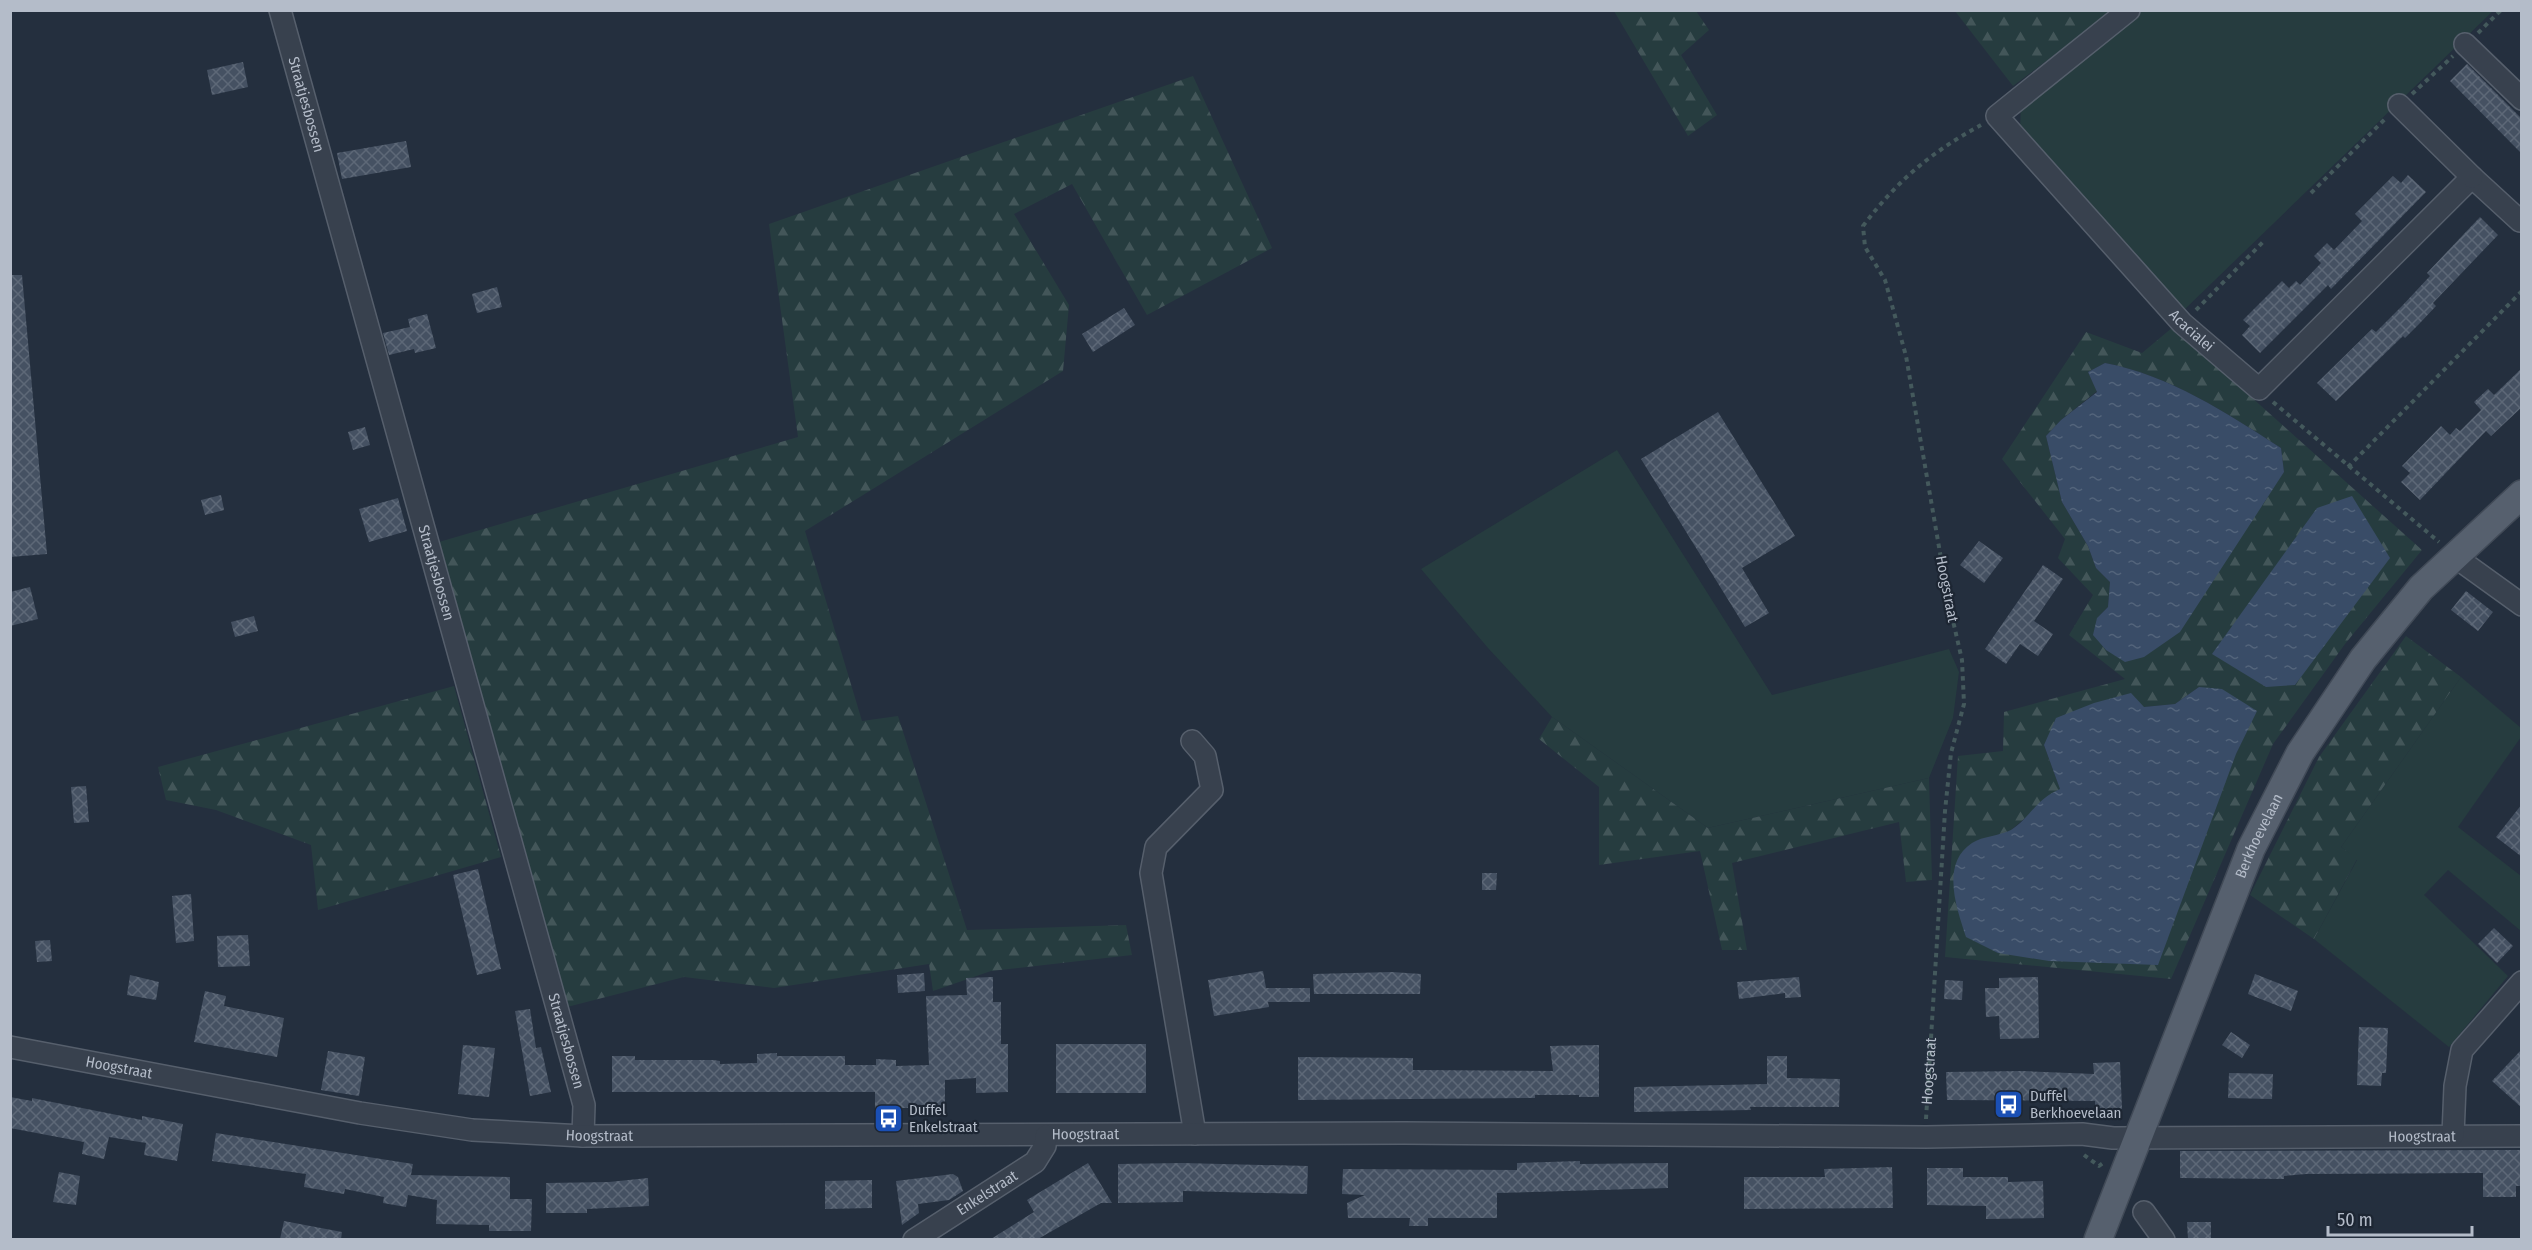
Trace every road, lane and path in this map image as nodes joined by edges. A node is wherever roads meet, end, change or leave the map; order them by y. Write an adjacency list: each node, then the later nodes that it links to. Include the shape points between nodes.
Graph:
1 (280, 10): 23 (street, Straatjesbossen, via 584,1105)
2 (2129, 10): 6 (street)
3 (2465, 44): 4 (street)
4 (2522, 99)
5 (2399, 105): 7 (street); 8 (path)
6 (1997, 116): 12 (street, Acacialei); 26 (path, Hoogstraat, via 1940,147 1888,192 1863,226 1865,247 1885,280 1906,356 1962,660 1964,704 1951,753 1945,811)
7 (2472, 177): 9 (street); 13 (street)
8 (2311, 193)
9 (2522, 219)
10 (2263, 242): 12 (path)
11 (2522, 291): 14 (path)
12 (2182, 323): 13 (street, Acacialei)
13 (2259, 389): 14 (path)
14 (2348, 467): 16 (path)
15 (2522, 494): 16 (main road, Berkhoevelaan)
16 (2454, 556): 17 (street); 27 (main road, Berkhoevelaan, via 2421,588 2363,659 2295,763 2246,859)
17 (2522, 605)
18 (1192, 741): 21 (street, via 1205,756 1212,790 1156,847 1151,873)
19 (2522, 982): 22 (street, via 2462,1050 2455,1086)
20 (10, 1047): 23 (street, Hoogstraat, via 360,1113 472,1130)
21 (1195, 1134): 24 (street, Hoogstraat); 26 (street, Hoogstraat)
22 (2453, 1135): 25 (street, Hoogstraat); 27 (street, Hoogstraat)
23 (583, 1136): 24 (street, Hoogstraat)
24 (1046, 1136): 29 (street, Enkelstraat, via 1035,1162)
25 (2522, 1136)
26 (1926, 1137): 27 (street, Hoogstraat, via 2082,1134)
27 (2138, 1138): 30 (main road, Berkhoevelaan)
28 (2144, 1212): 31 (street)
29 (914, 1239)
30 (2098, 1239)
31 (2164, 1239)

